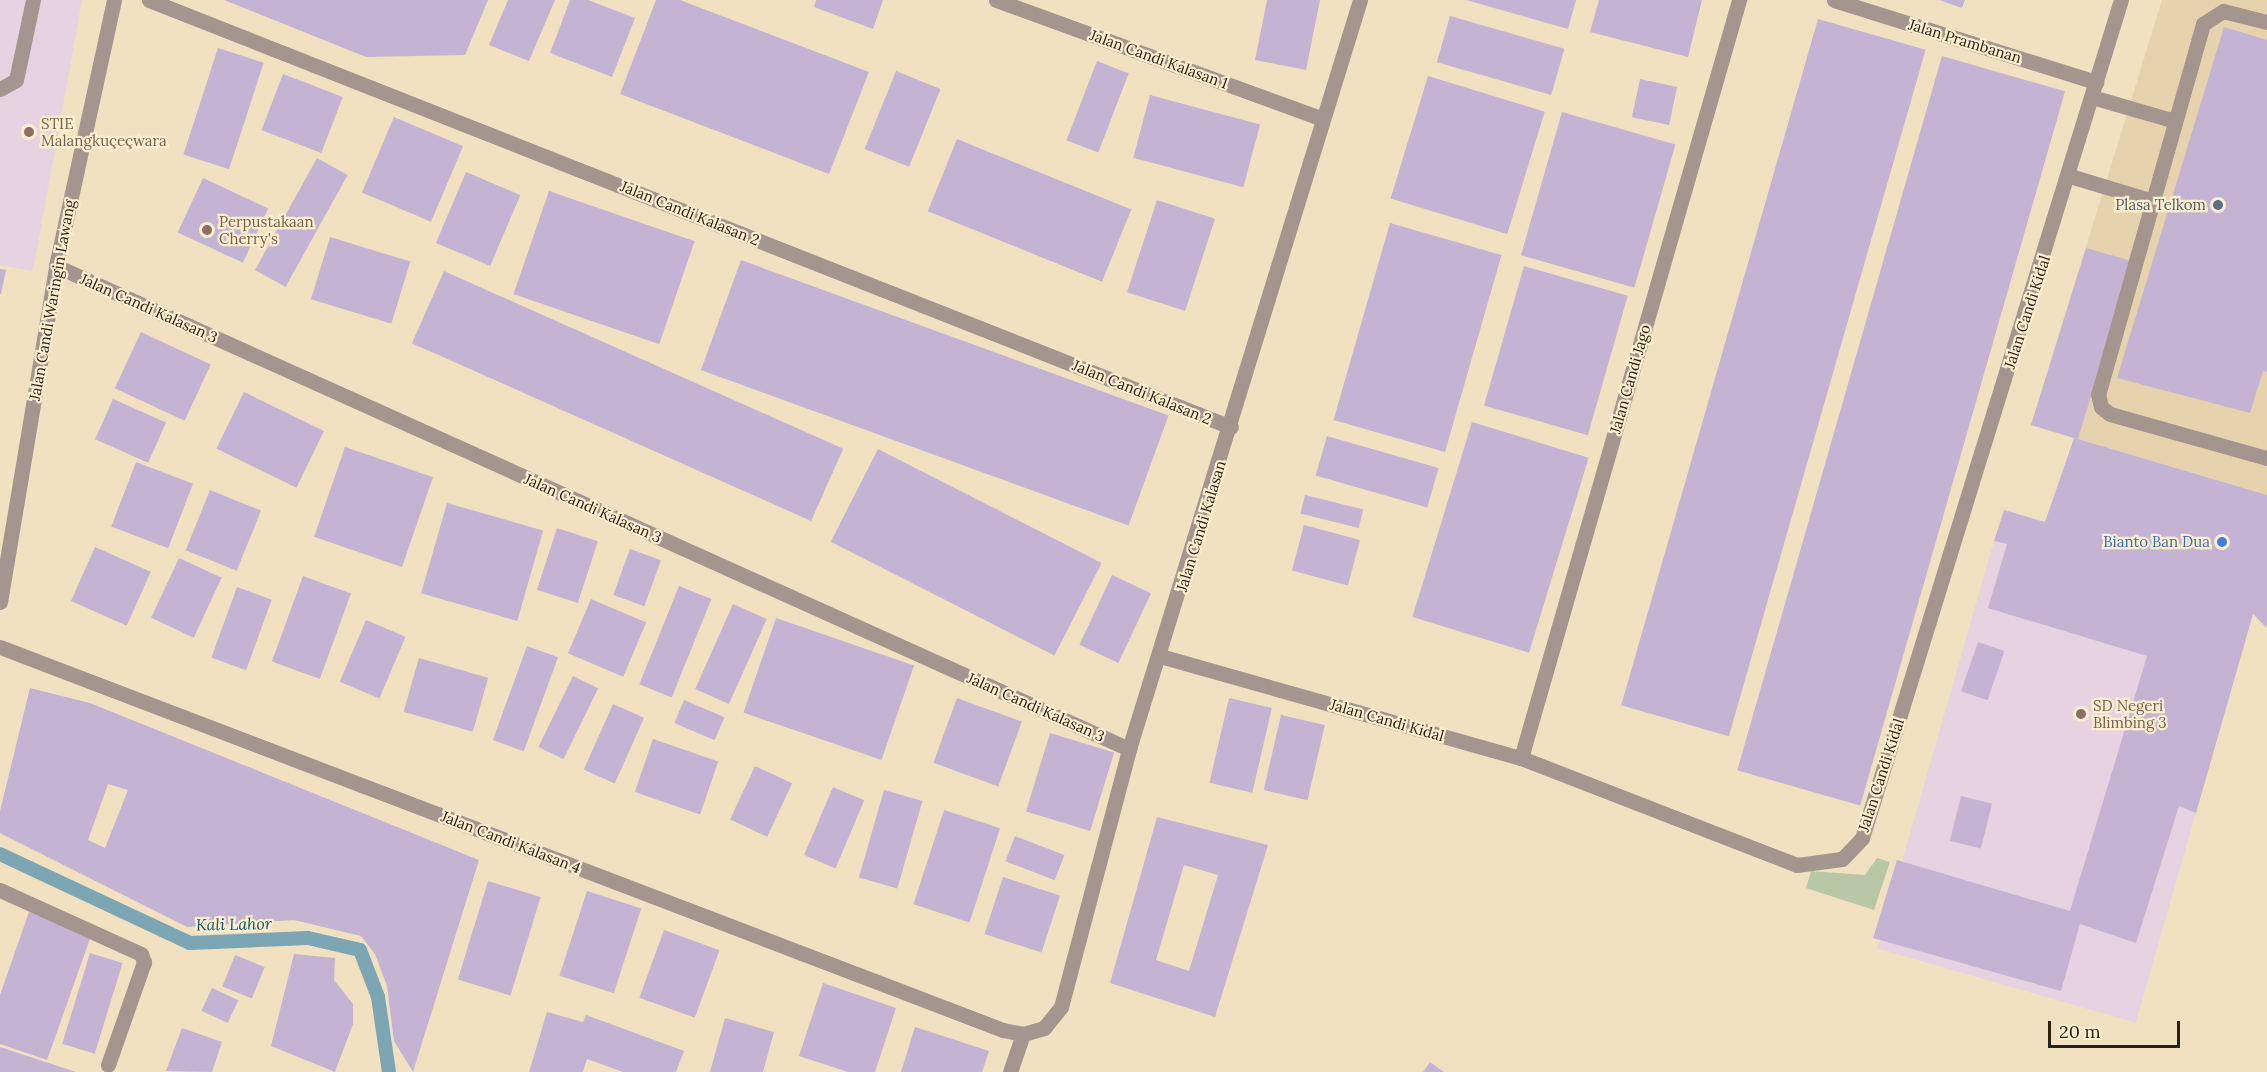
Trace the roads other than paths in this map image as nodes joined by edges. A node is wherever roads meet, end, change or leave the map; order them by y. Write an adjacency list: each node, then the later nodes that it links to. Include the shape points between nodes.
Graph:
1 (33, 0): 10 (street, via 16,80)
2 (114, 0): 16 (street, Jalan Candi Waringin Lawang)
3 (149, 0): 17 (street, Jalan Candi Kalasan 2)
4 (996, 0): 12 (street, Jalan Candi Kalasan 1)
5 (1360, 0): 12 (street, Jalan Candi Kalasan)
6 (1739, 0): 23 (street, Jalan Candi Jago)
7 (1834, 0): 11 (street, Jalan Prambanan)
8 (2121, 0): 11 (street, Jalan Candi Kidal)
9 (2267, 22): 13 (street, via 2232,12 2207,18)
10 (0, 89)
11 (2094, 89): 13 (street, Jalan Prambanan); 14 (street, Jalan Candi Kidal)
12 (1321, 118): 17 (street, Jalan Candi Kalasan)
13 (2175, 121): 15 (street)
14 (2070, 176): 15 (street); 23 (street, Jalan Candi Kidal, via 1855,847 1833,864 1797,865)
15 (2152, 201): 18 (street, via 2098,394 2101,407)
16 (56, 266): 19 (street, Jalan Candi Waringin Lawang); 22 (street, Jalan Candi Kalasan 3)
17 (1231, 427): 21 (street, Jalan Candi Kalasan)
18 (2267, 458)
19 (0, 602)
20 (0, 647): 25 (street, Jalan Candi Kalasan 4)
21 (1160, 656): 22 (street, Jalan Candi Kalasan); 23 (street, Jalan Candi Kidal)
22 (1129, 748): 25 (street, Jalan Candi Kalasan, via 1061,1007 1044,1028)
23 (1521, 758)
24 (0, 890): 26 (street, via 141,954 144,962)
25 (1023, 1034): 27 (street)
26 (108, 1065)
27 (1010, 1072)

